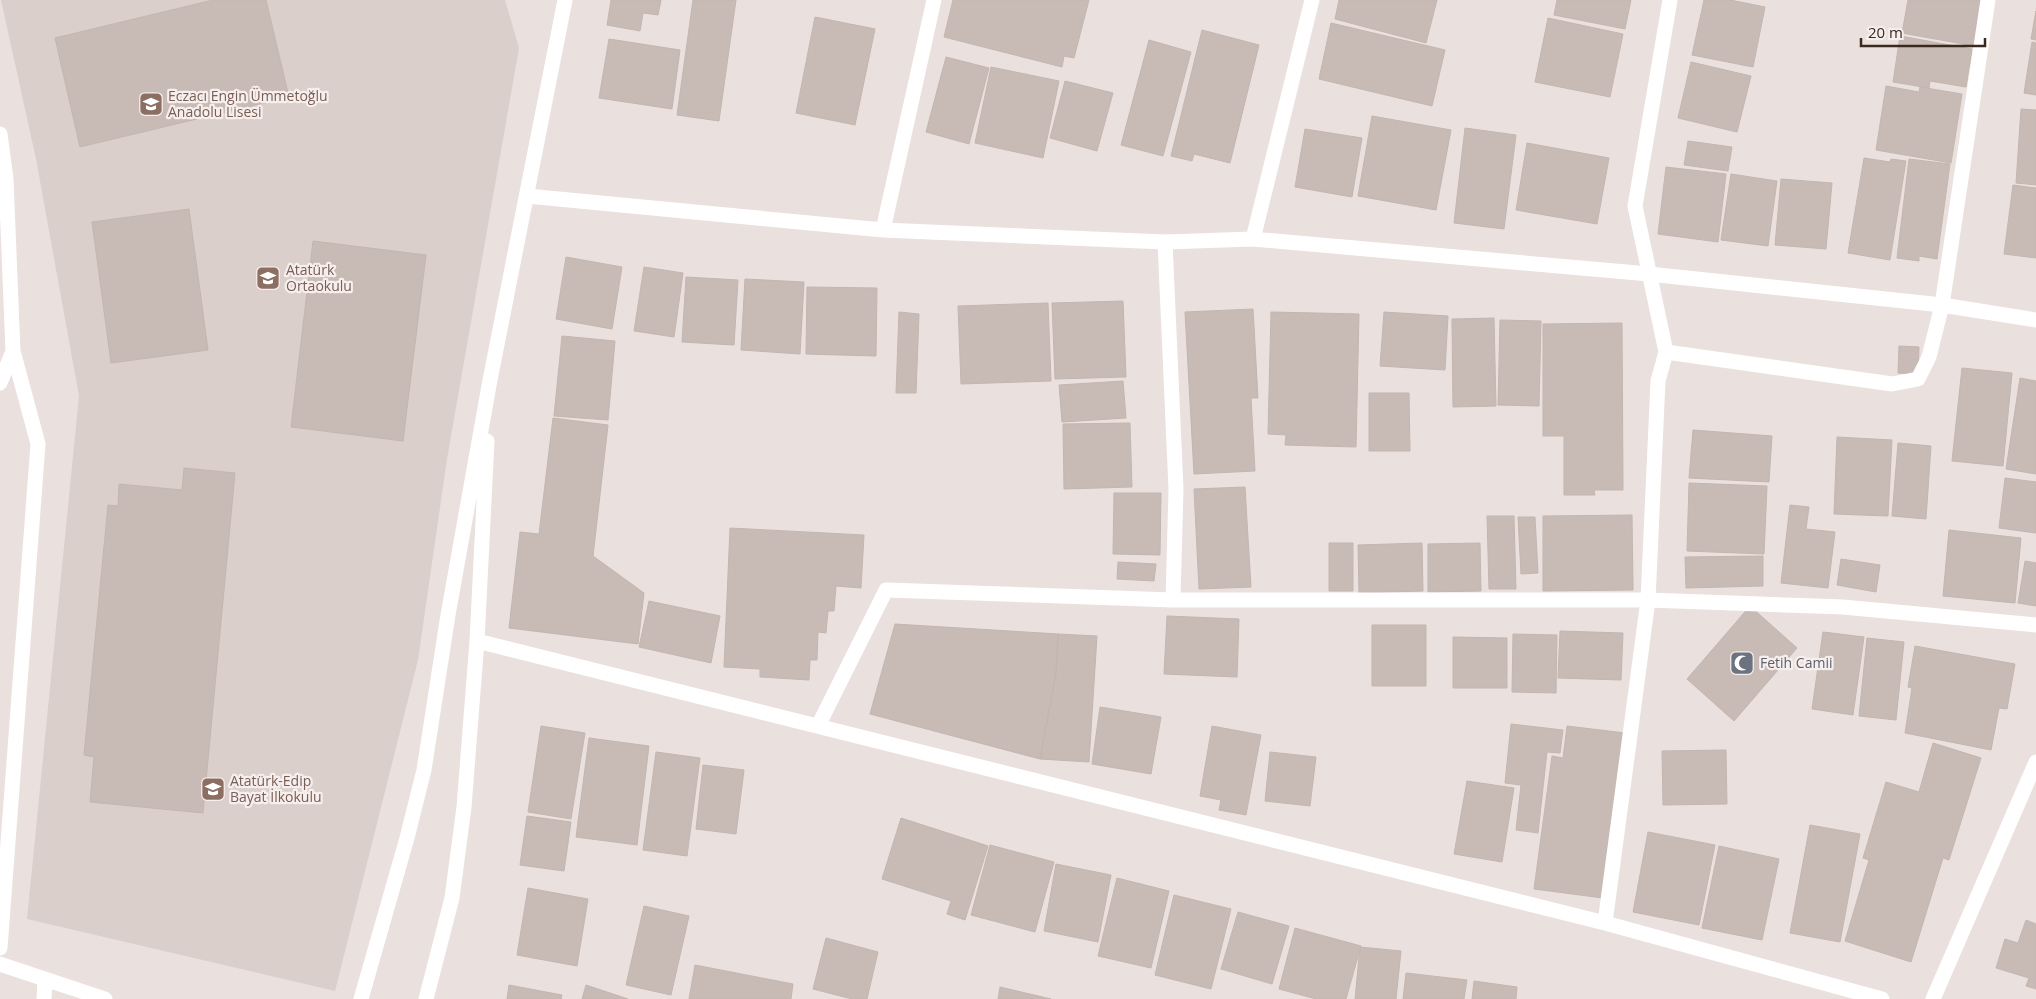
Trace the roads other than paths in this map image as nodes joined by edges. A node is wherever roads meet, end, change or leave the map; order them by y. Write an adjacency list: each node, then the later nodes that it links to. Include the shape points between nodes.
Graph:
1 (565, 0): 7 (street)
2 (934, 0): 8 (street)
3 (1312, 0): 9 (street)
4 (1670, 0): 11 (street, via 1635,206)
5 (1988, 0): 12 (street)
6 (0, 134): 14 (street, via 6,179)
7 (527, 196): 8 (street); 16 (street)
8 (883, 230): 10 (street)
9 (1253, 239): 10 (street); 11 (street)
10 (1165, 242): 18 (street, via 1176,489)
11 (1649, 274): 12 (street); 15 (street)
12 (1942, 305): 13 (street); 15 (street, via 1929,357 1918,379 1892,384)
13 (2036, 320)
14 (13, 351): 17 (street); 25 (street, via 38,444)
15 (1666, 352): 19 (street, via 1658,381)
16 (490, 380): 21 (street); 30 (street, via 424,770)
17 (0, 383)
18 (1173, 600): 19 (street); 22 (street, via 886,590)
19 (1648, 600): 20 (street, via 1843,607); 24 (street)
20 (2036, 625)
21 (477, 641): 22 (street); 31 (street, via 464,807 452,898)
22 (818, 726): 24 (street)
23 (2036, 762): 33 (street)
24 (1605, 923): 32 (street)
25 (0, 948)
26 (0, 964): 27 (street)
27 (45, 979): 28 (street); 29 (street)
28 (44, 999)
29 (105, 999)
30 (361, 999)
31 (426, 999)
32 (1882, 999)
33 (1933, 999)

